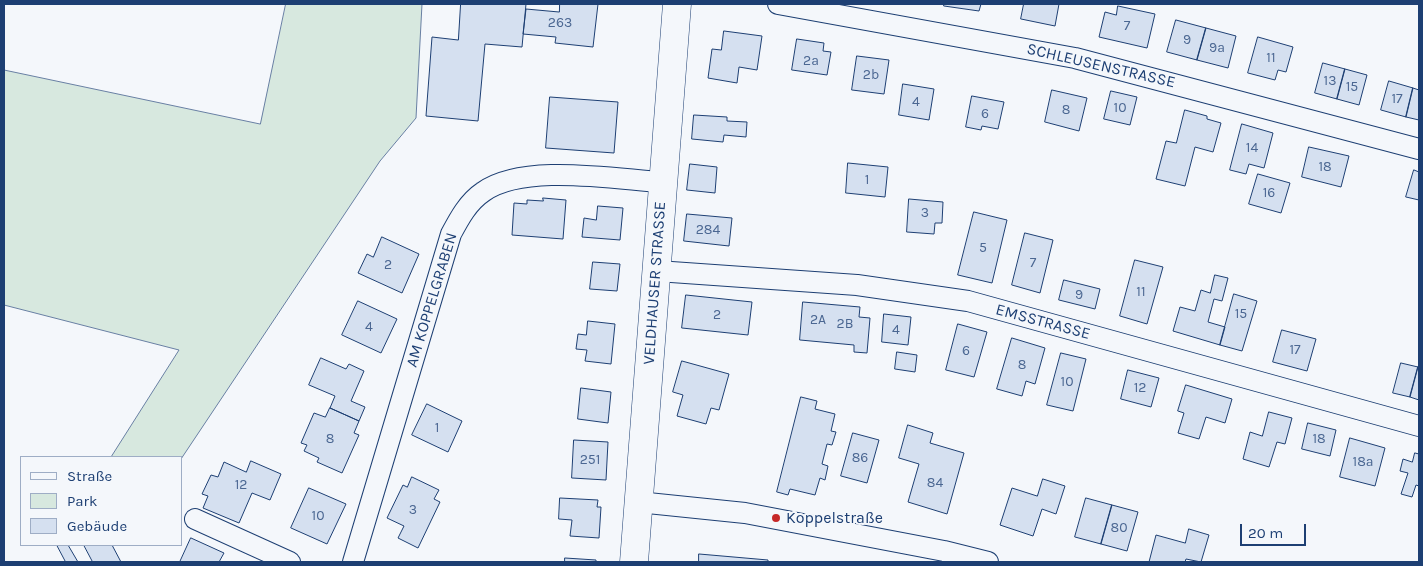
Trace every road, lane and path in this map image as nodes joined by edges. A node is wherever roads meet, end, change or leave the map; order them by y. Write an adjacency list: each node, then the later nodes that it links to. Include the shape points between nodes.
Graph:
1 (677, 4): 4 (street, VELDHAUSER STRASSE)
2 (778, 4): 3 (street, SCHLEUSENSTRASSE, via 1075,58)
3 (1419, 149)
4 (662, 182): 5 (street, VELDHAUSER STRASSE); 10 (street, AM KOPPELGRABEN, via 567,175 525,176 483,192 463,212 451,234)
5 (657, 271): 6 (street, EMSSTRASSE, via 857,285 968,302); 7 (street, VELDHAUSER STRASSE)
6 (1419, 426)
7 (638, 502): 11 (street, VELDHAUSER STRASSE); 12 (street, via 745,513)
8 (196, 519): 9 (street)
9 (290, 562)
10 (353, 562)
11 (634, 562)
12 (988, 562)

